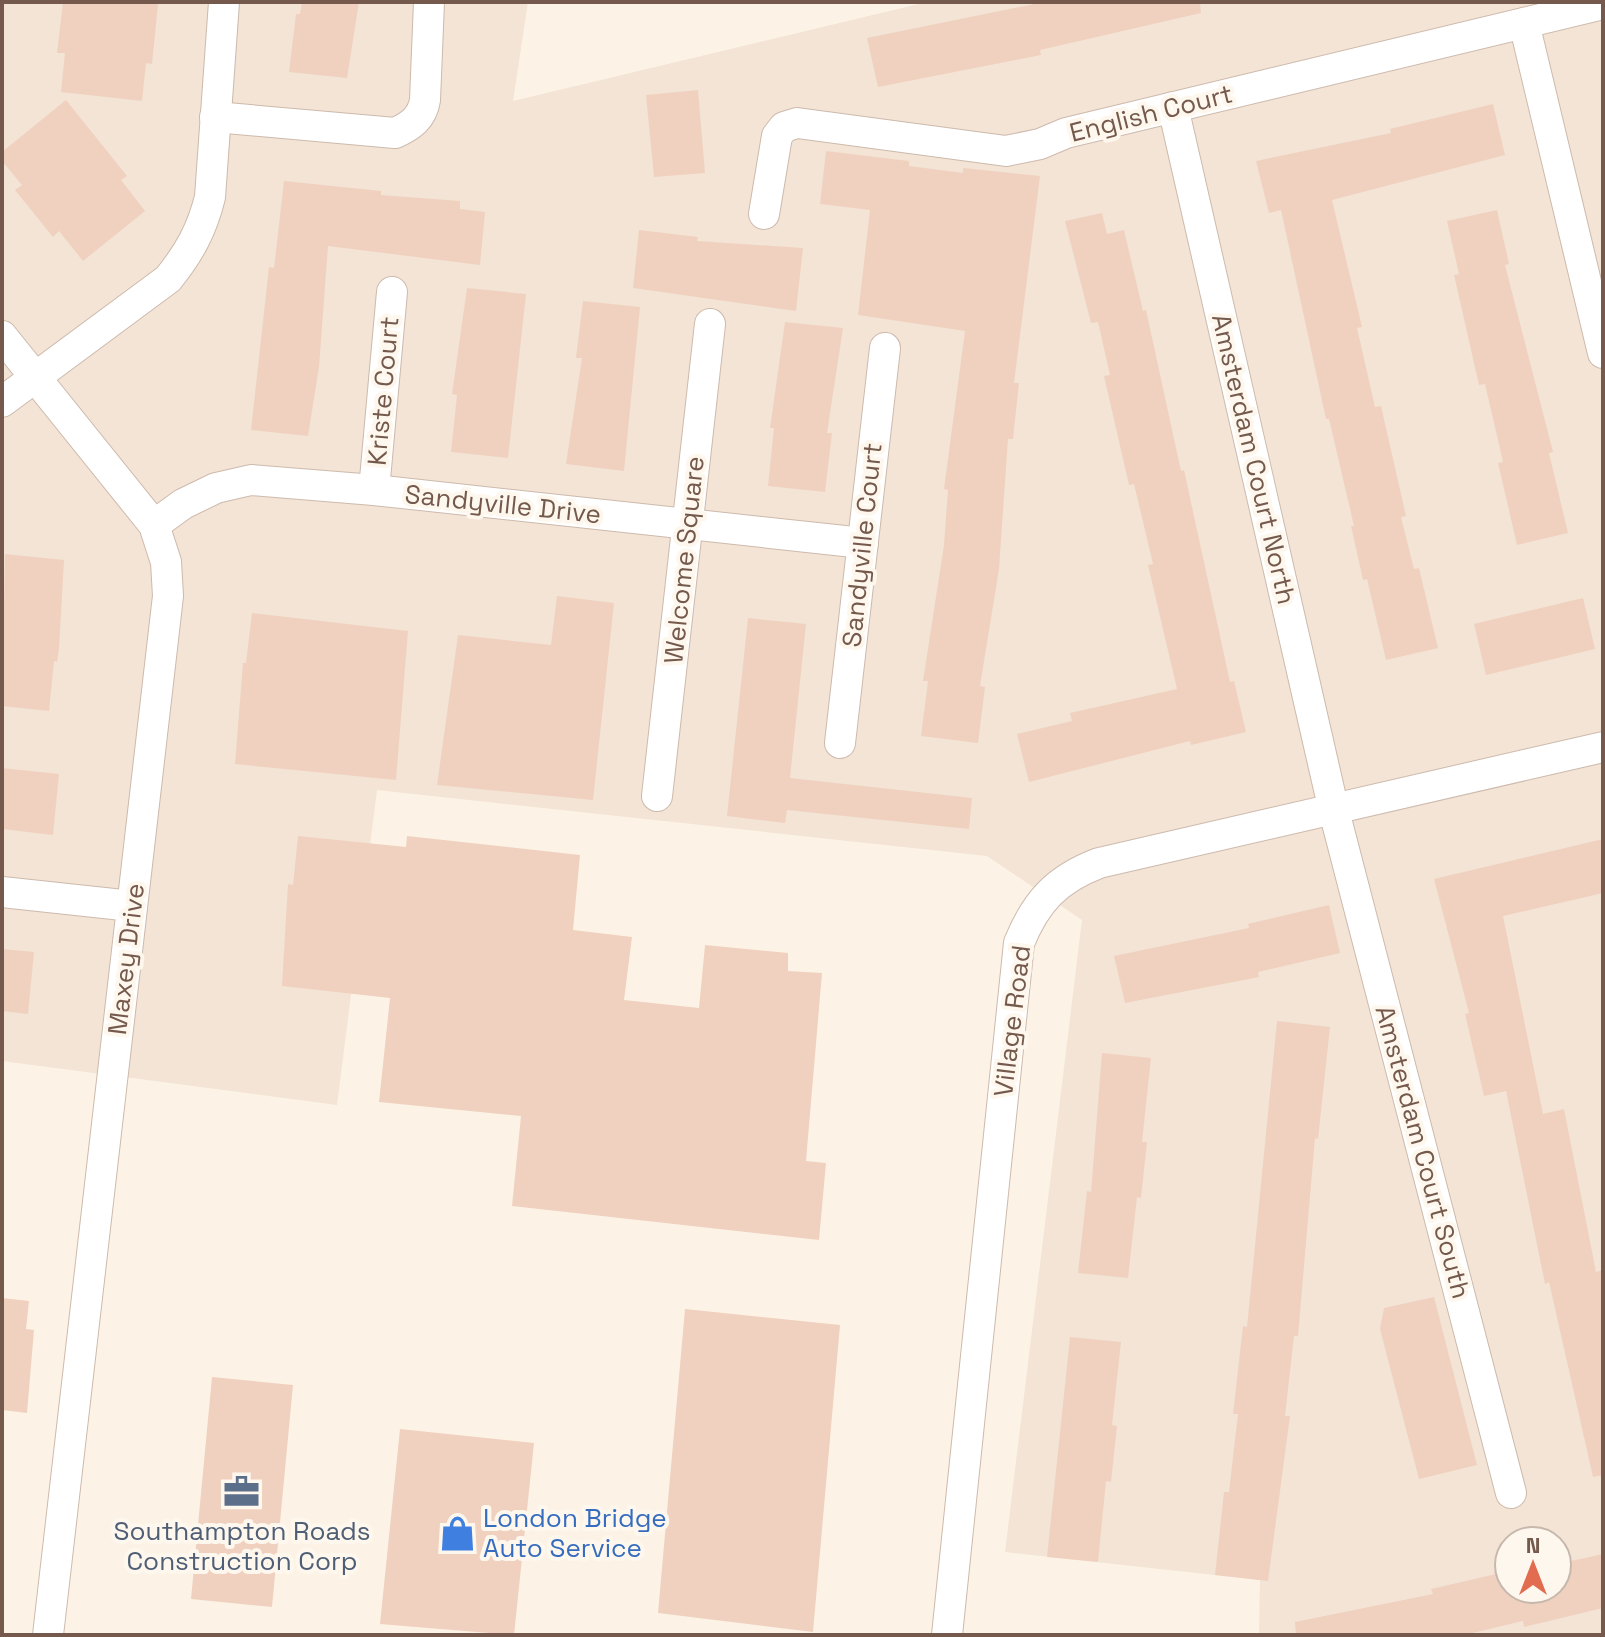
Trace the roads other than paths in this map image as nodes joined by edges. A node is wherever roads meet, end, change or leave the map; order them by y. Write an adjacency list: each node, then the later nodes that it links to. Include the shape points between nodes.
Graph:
1 (224, 2): 6 (street)
2 (429, 2): 6 (street, via 425,100 411,126 395,133)
3 (1603, 4): 4 (street, English Court)
4 (1524, 23): 5 (street, English Court); 12 (street)
5 (1173, 107): 7 (street, English Court, via 1006,151 797,123 777,136); 22 (street, Amsterdam Court North)
6 (215, 117): 13 (street, via 210,197 189,253 168,279)
7 (764, 214)
8 (392, 292): 15 (street, Kriste Court)
9 (710, 324): 16 (street, Welcome Square)
10 (2, 336): 13 (street, Maxey Drive)
11 (885, 348): 18 (street, Sandyville Court)
12 (1603, 353)
13 (35, 377): 14 (street); 17 (street, Maxey Drive)
14 (2, 402)
15 (374, 490): 16 (street, Sandyville Drive); 17 (street, Sandyville Drive, via 251,480 205,493)
16 (688, 523): 18 (street, Sandyville Drive); 21 (street, Welcome Square)
17 (154, 525): 24 (street, Maxey Drive, via 166,562 168,596)
18 (863, 543): 19 (street, Sandyville Court)
19 (840, 743)
20 (1603, 747): 22 (street, Village Road)
21 (657, 796)
22 (1334, 811): 25 (street, Amsterdam Court South); 27 (street, Village Road, via 1099,863 1071,874 1030,915 1019,943)
23 (2, 892): 24 (street)
24 (132, 906): 26 (street, Maxey Drive)
25 (1511, 1493)
26 (48, 1635)
27 (947, 1635)

